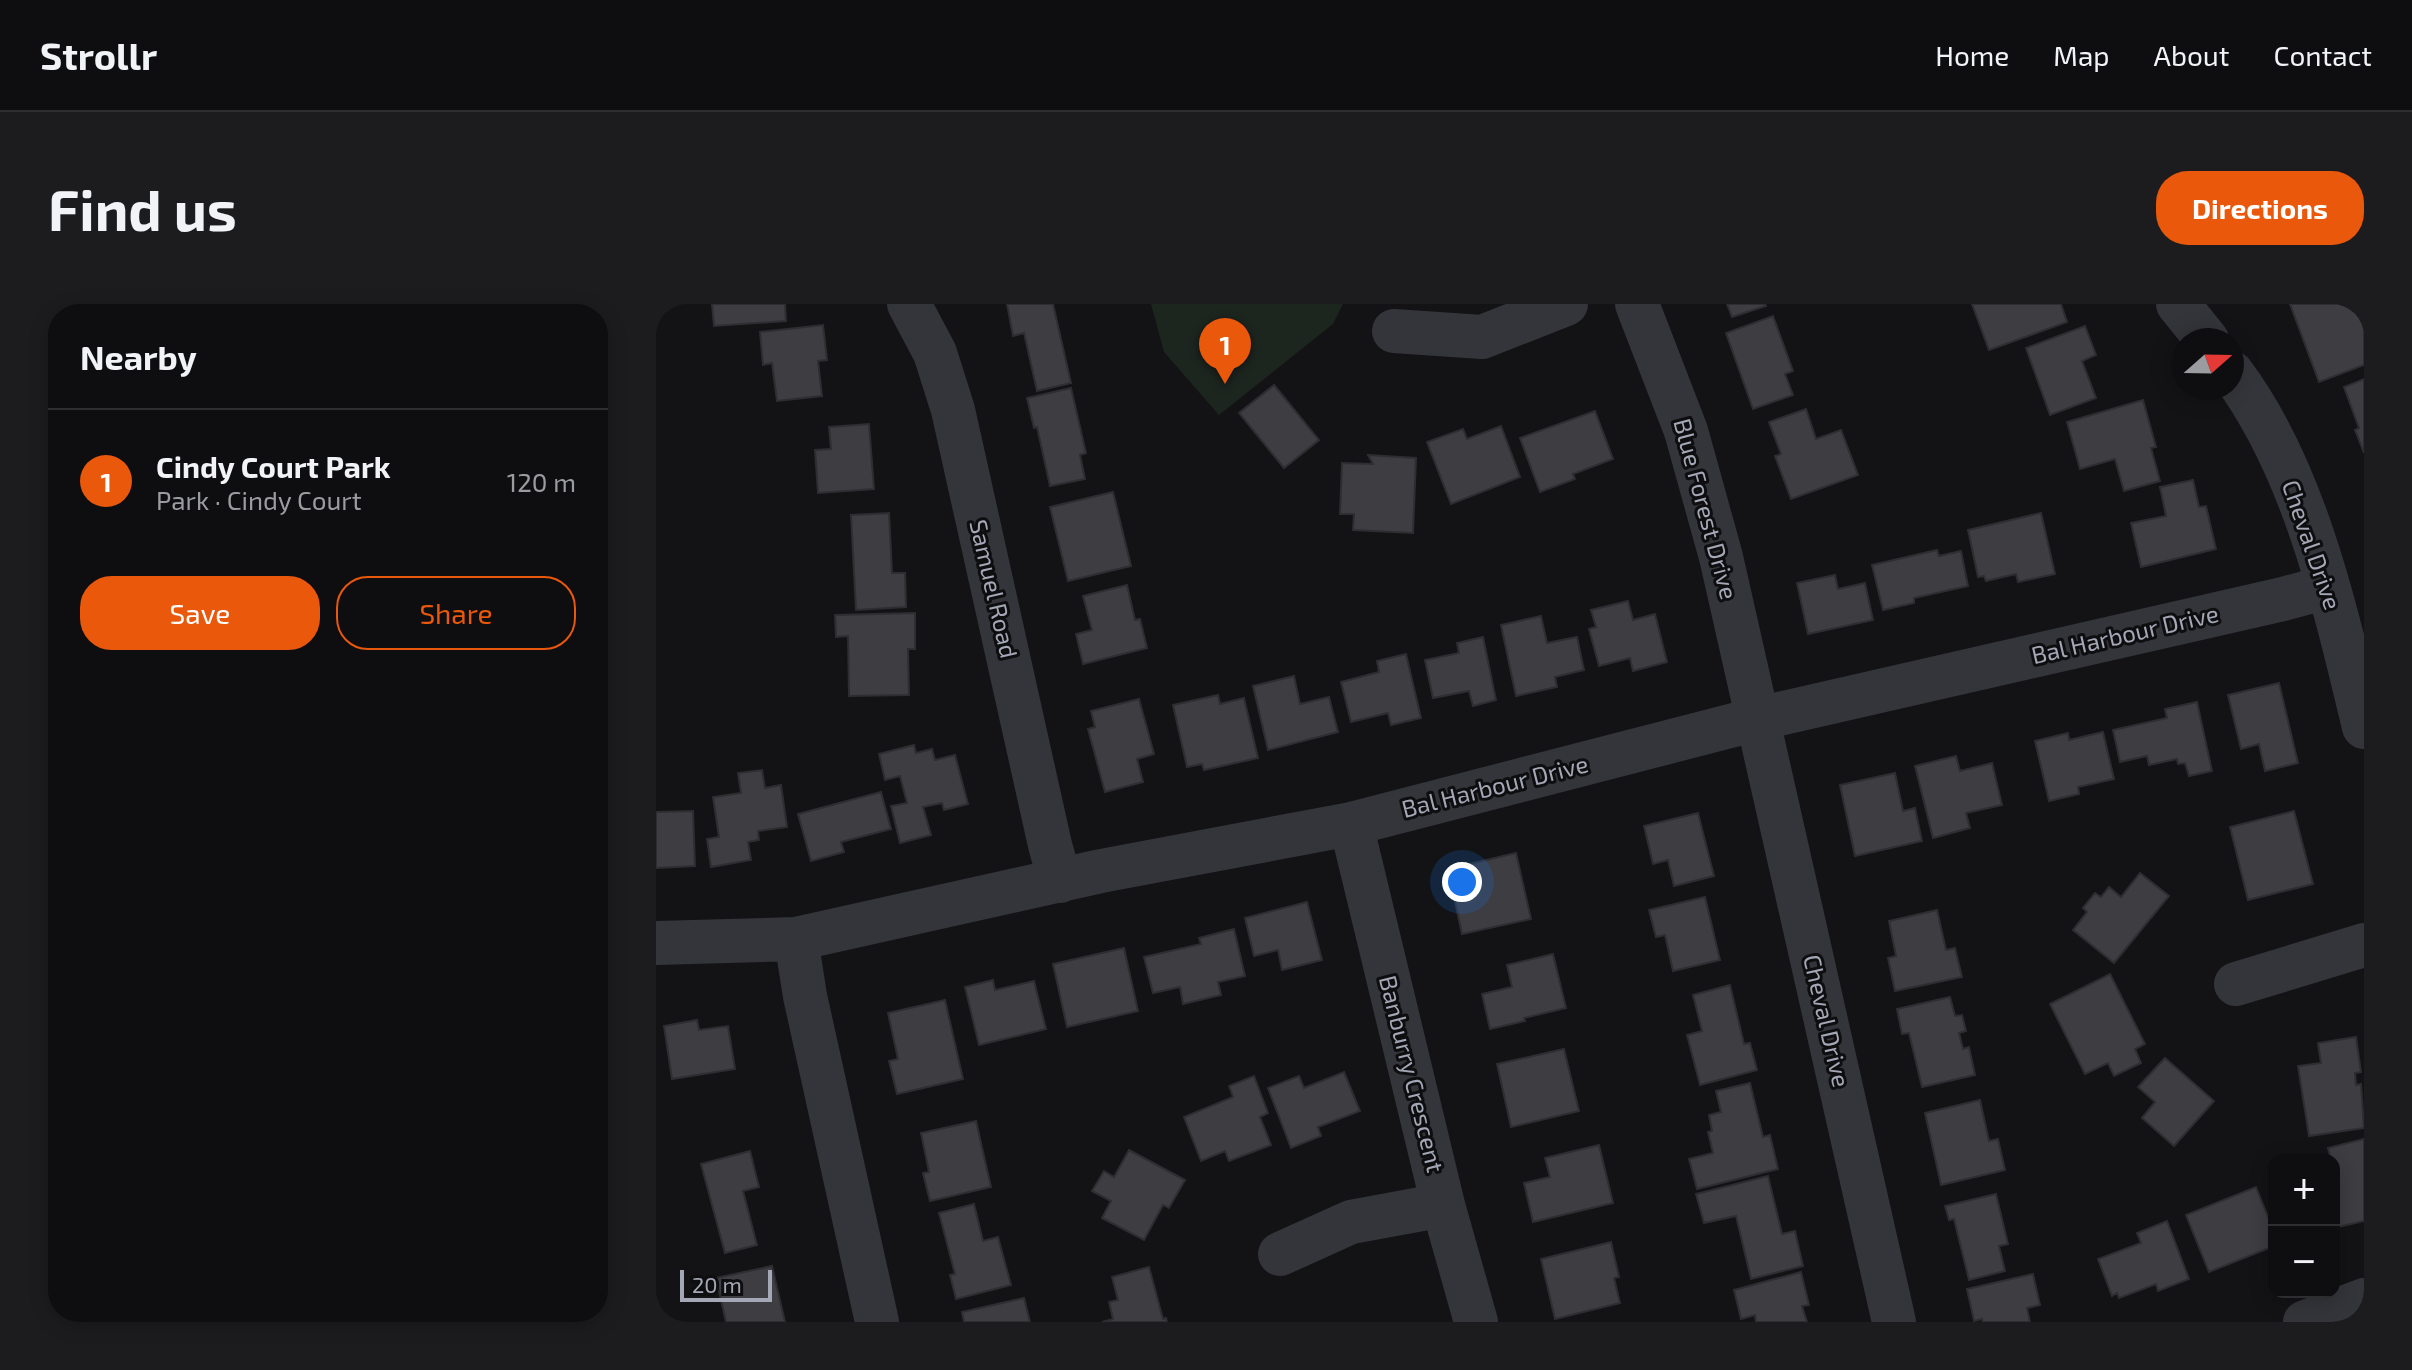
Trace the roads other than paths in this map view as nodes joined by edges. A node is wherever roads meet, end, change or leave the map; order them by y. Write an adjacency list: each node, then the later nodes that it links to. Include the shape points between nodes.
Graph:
1 (909, 304): 12 (street, Samuel Road, via 935,353 953,410)
2 (1566, 304): 6 (street, via 1482,337)
3 (1637, 304): 9 (street, Blue Forest Drive, via 1686,431)
4 (2178, 304): 5 (street)
5 (2197, 328)
6 (1394, 331)
7 (2244, 389): 8 (street, Cheval Drive)
8 (2340, 590): 9 (street, Bal Harbour Drive); 10 (street, Cheval Drive)
9 (1757, 719): 11 (street, Bal Harbour Drive); 22 (street, Cheval Drive)
10 (2364, 727)
11 (1351, 824): 12 (street, Bal Harbour Drive); 17 (street, Banburry Crescent)
12 (1060, 881): 13 (street, Bal Harbour Drive)
13 (796, 939): 14 (street, Bal Harbour Drive); 20 (street)
14 (656, 943)
15 (2364, 945): 16 (street)
16 (2236, 984)
17 (1443, 1205): 18 (street, via 1351,1222); 21 (street, Banburry Crescent)
18 (1280, 1254)
19 (2364, 1300): 23 (street)
20 (877, 1322)
21 (1476, 1322)
22 (1894, 1322)
23 (2305, 1322)

